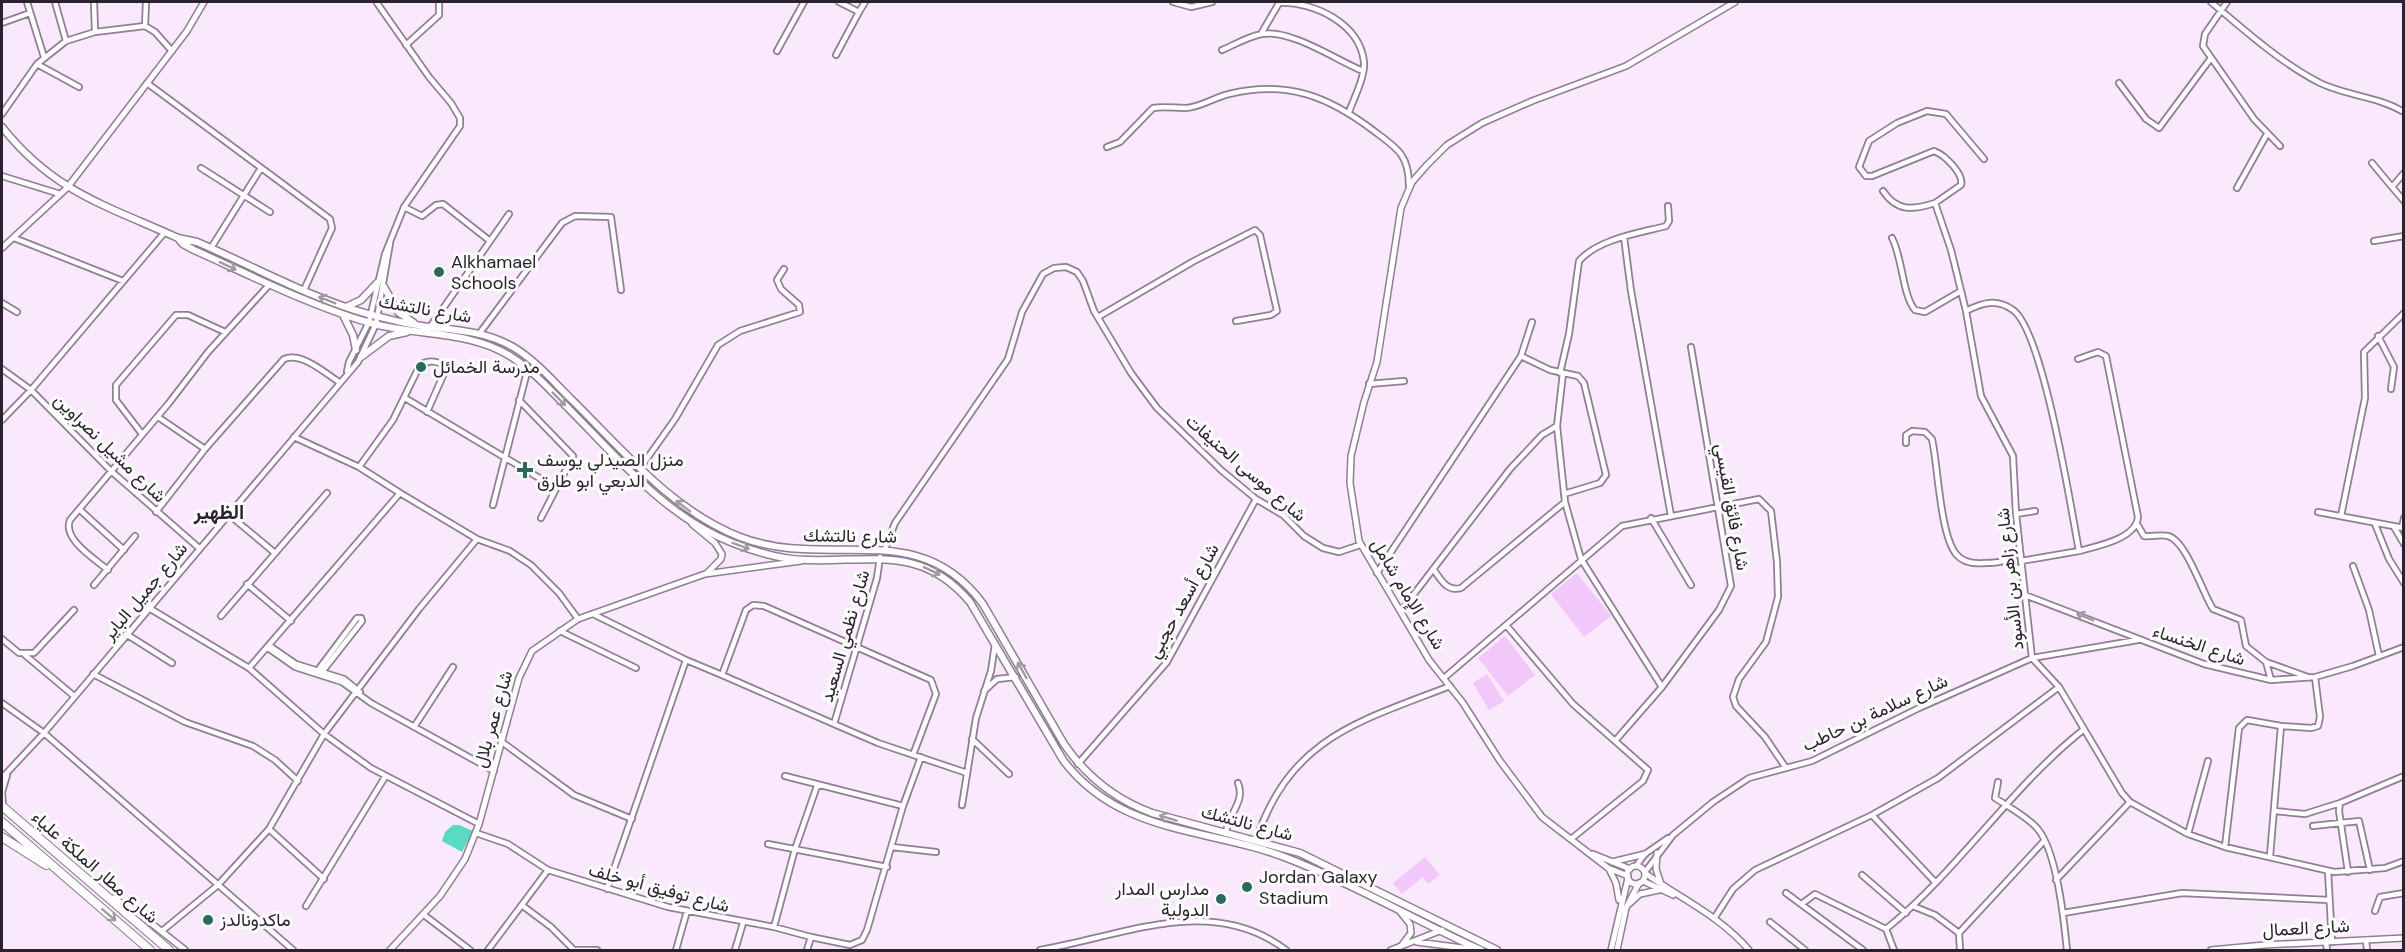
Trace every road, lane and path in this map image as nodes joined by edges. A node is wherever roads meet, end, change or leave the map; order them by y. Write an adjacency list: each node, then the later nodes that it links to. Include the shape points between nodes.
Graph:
1 (27, 2): 18 (street)
2 (55, 2): 23 (street)
3 (94, 2): 21 (street)
4 (146, 2): 20 (street)
5 (204, 2): 26 (street)
6 (439, 2): 24 (street, via 439,15)
7 (804, 2): 27 (street)
8 (839, 2): 17 (street)
9 (865, 2): 17 (street)
10 (1173, 2): 11 (street, via 1191,7)
11 (1212, 2)
12 (1735, 2): 51 (street, via 1626,66 1517,107 1462,134 1427,165)
13 (2211, 2): 16 (street)
14 (2227, 2): 16 (street)
15 (377, 3): 24 (street)
16 (2222, 11): 30 (street, via 2202,41); 37 (street, via 2318,82)
17 (859, 12): 28 (street)
18 (30, 13): 19 (street); 29 (street)
19 (2, 23)
20 (145, 26): 21 (street); 26 (street)
21 (95, 32): 23 (street)
22 (1261, 34): 25 (street); 32 (street, via 1304,43); 32 (street, via 1279,3 1325,11 1334,16 1359,47)
23 (66, 41): 29 (street)
24 (406, 45): 59 (street, شارع جميل الباير, via 451,103 460,126)
25 (1222, 50)
26 (172, 51): 33 (street)
27 (777, 51)
28 (836, 55)
29 (44, 57): 31 (street)
30 (2211, 58): 34 (street, via 2159,128 2146,119); 40 (street)
31 (37, 63): 35 (street); 38 (street)
32 (1363, 71): 36 (street)
33 (147, 83): 46 (street); 50 (street)
34 (2119, 83)
35 (80, 87)
36 (1349, 112): 42 (street, via 1286,88 1257,88 1188,108 1153,108 1120,142); 51 (street, via 1406,160)
37 (2403, 112)
38 (2, 114)
39 (2, 127): 50 (main road, شارع نالتشك, via 32,161)
40 (2267, 134): 41 (street); 52 (street)
41 (2280, 146)
42 (1107, 147)
43 (1984, 159): 57 (street, via 1954,121 1933,111 1920,112 1869,141 1859,167 1866,176 1932,152 1942,155 1962,183)
44 (2372, 163): 49 (street)
45 (201, 168): 55 (street)
46 (261, 168): 55 (street); 76 (street, via 332,222)
47 (2403, 173): 49 (street)
48 (2, 176): 54 (street)
49 (2392, 187): 56 (street)
50 (67, 188): 54 (street); 62 (main road, شارع نالتشك)
51 (1409, 188): 108 (street, شارع الإمام شامل, via 1401,208 1377,362)
52 (2237, 188)
53 (1883, 191): 57 (street, via 1893,204 1902,208)
54 (60, 194): 66 (street)
55 (244, 195): 60 (street); 71 (street)
56 (2403, 201)
57 (1935, 203): 78 (street, شارع زاهر بن الأسود)
58 (1668, 206): 65 (street, via 1670,218 1666,226)
59 (404, 207): 68 (street, via 421,216 443,204); 75 (street, شارع جميل الباير, via 390,243)
60 (270, 212)
61 (509, 214): 68 (street)
62 (165, 232): 64 (main road, شارع نالتشك); 73 (street)
63 (2403, 236): 69 (street)
64 (178, 237): 71 (main road, شارع نالتشك); 74 (main road, شارع نالتشك, one-way to 74, via 189,247)
65 (1624, 237): 105 (street, via 1585,255 1577,265); 139 (street)
66 (14, 238): 70 (street); 73 (street)
67 (1892, 238): 78 (street, via 1915,310 1925,312)
68 (490, 241): 92 (street)
69 (2374, 241)
70 (2, 248)
71 (211, 248): 76 (main road, شارع نالتشك)
72 (784, 269): 123 (street, via 777,280 799,305 800,312 740,331 718,345 675,419)
73 (123, 281): 110 (street)
74 (269, 285): 84 (main road, شارع نالتشك); 94 (street)
75 (381, 285): 80 (main road); 85 (street, شارع جميل الباير); 86 (street, شارع جميل الباير); 91 (main road, via 398,312)
76 (304, 290): 80 (main road, شارع نالتشك, one-way to 76)
77 (621, 290): 95 (street, via 611,217 575,216 562,223)
78 (1961, 291): 81 (street, شارع زاهر بن الأسود)
79 (2, 303): 82 (street)
80 (346, 307): 85 (main road, شارع نالتشك)
81 (1966, 311): 138 (street, شارع زاهر بن الأسود, via 1981,396 2012,452); 156 (street, via 1991,302 2005,305 2018,315 2032,345 2060,446)
82 (17, 312)
83 (2403, 313): 96 (street)
84 (343, 314): 90 (main road, شارع نالتشك); 98 (main road)
85 (371, 315): 86 (main road, شارع نالتشك); 90 (street, شارع جميل الباير)
86 (378, 316): 90 (street, شارع جميل الباير); 91 (main road, شارع نالتشك)
87 (1098, 317): 88 (street, via 1255,230 1260,235 1277,311); 129 (street, شارع موسى الحنيفات, via 1157,408); 154 (street, شارع موسى الحنيفات, via 1077,272 1060,267 1043,274 1022,312 1008,359 895,524)
88 (1236, 321)
89 (1532, 322): 99 (street)
90 (373, 323): 93 (main road, شارع نالتشك); 98 (street, شارع جميل الباير); 100 (street, شارع جميل الباير)
91 (417, 325): 92 (main road, شارع نالتشك)
92 (430, 327): 95 (main road, شارع نالتشك)
93 (411, 331): 100 (main road, via 389,336); 102 (main road, شارع نالتشك, via 484,343)
94 (225, 332): 114 (street); 117 (street, via 188,315 176,315 116,385 116,400)
95 (479, 334): 123 (main road, شارع نالتشك, via 503,342 526,357)
96 (2378, 336): 109 (street, via 2394,367); 140 (street, via 2364,352 2365,398)
97 (1690, 348): 132 (street, شارع فائق القيسي)
98 (356, 350): 104 (street, شارع جميل الباير)
99 (1521, 356): 105 (street); 168 (street)
100 (361, 357): 104 (street, شارع جميل الباير)
101 (2078, 359): 145 (street, via 2098,352 2106,356)
102 (528, 368): 112 (street); 144 (main road, شارع نالتشك, one-way to 144, via 657,496)
103 (2, 369): 110 (street, شارع مشيل نصراوين)
104 (347, 371): 107 (street, شارع جميل الباير)
105 (1561, 373): 116 (street); 128 (street, via 1578,376 1584,382 1606,472 1600,483)
106 (1404, 381): 108 (street)
107 (339, 382): 118 (street, شارع جميل الباير); 120 (street, via 304,361 284,359)
108 (1369, 384): 152 (street, شارع الإمام شامل, via 1350,470)
109 (2391, 389)
110 (31, 390): 115 (street); 124 (street, شارع مشيل نصراوين)
111 (405, 398): 113 (street); 113 (street, via 420,365 443,365 446,373); 122 (street)
112 (519, 400): 121 (street); 125 (street, via 572,454)
113 (427, 412): 121 (street)
114 (158, 417): 117 (street); 120 (street)
115 (2, 420)
116 (1557, 426): 128 (street); 165 (street, via 1528,448)
117 (142, 434): 124 (street)
118 (294, 437): 122 (street); 137 (street, شارع جميل الباير)
119 (1906, 443): 163 (street, via 1906,435 1912,430 1925,432 1932,439 1946,526 1956,555 1970,562)
120 (205, 450): 135 (street)
121 (506, 456): 125 (street); 131 (street)
122 (359, 467): 127 (street)
123 (641, 467): 154 (main road, شارع نالتشك, one-way to 123, via 804,551 743,538 689,511)
124 (111, 471): 133 (street); 135 (street, شارع مشيل نصراوين)
125 (556, 488): 141 (street)
126 (327, 493): 158 (street)
127 (400, 493): 150 (street); 181 (street)
128 (1564, 494): 130 (street)
129 (1256, 499): 152 (street, شارع موسى الحنيفات, via 1330,551); 229 (street, شارع أسعد حجبي, via 1167,662)
130 (1565, 502): 160 (street); 165 (street, via 1461,588 1449,588)
131 (493, 505)
132 (1717, 506): 139 (street); 209 (street, شارع فائق القيسي, via 1730,592); 230 (street, via 1759,499 1771,511 1779,583 1776,610 1766,642 1739,679 1733,698)
133 (79, 508): 155 (street); 166 (street, via 70,520 68,532)
134 (2035, 511): 138 (street)
135 (156, 512): 153 (street, شارع مشيل نصراوين)
136 (2318, 512): 140 (street)
137 (227, 513): 153 (street, شارع جميل الباير); 158 (street)
138 (2016, 514): 157 (street, شارع زاهر بن الأسود)
139 (1671, 516): 142 (street)
140 (2341, 516): 146 (street)
141 (541, 518)
142 (1651, 518): 160 (street, via 1623,526); 173 (street)
143 (2403, 518): 148 (street)
144 (689, 522): 161 (main road, شارع نالتشك, one-way to 161, via 752,549); 169 (street, via 715,543 722,554 716,566)
145 (2137, 524): 156 (street, via 2115,539); 196 (street, via 2146,537 2166,535 2177,541 2195,568 2213,609 2238,617 2246,646)
146 (2375, 524): 147 (street); 171 (street)
147 (2394, 527): 148 (street); 151 (street)
148 (2403, 528)
149 (135, 536): 155 (street)
150 (477, 539): 180 (street, via 510,551 531,565); 212 (street)
151 (2403, 544)
152 (1360, 545): 168 (street, شارع الإمام شامل)
153 (199, 548): 175 (street, شارع جميل الباير)
154 (885, 549): 211 (main road, شارع نالتشك, one-way to 154, via 991,615 959,578 924,557)
155 (124, 550): 166 (street)
156 (2079, 551): 162 (street)
157 (2020, 552): 162 (street, شارع زاهر بن الأسود); 163 (street)
158 (275, 553): 170 (street)
159 (880, 557): 161 (main road, شارع نالتشك); 188 (main road, شارع نالتشك, one-way to 188, via 920,565 949,581 970,602); 189 (street, شارع نظمي السعيد)
160 (1581, 559): 182 (street); 209 (street)
161 (807, 560): 169 (street, شارع عمر بلال)
162 (2021, 561): 167 (street, شارع زاهر بن الأسود)
163 (2005, 562): 167 (street)
164 (2352, 566): 193 (street, via 2369,610)
165 (1433, 569): 177 (street)
166 (108, 570): 172 (street)
167 (2022, 570): 174 (street, شارع زاهر بن الأسود)
168 (1377, 573): 177 (street, شارع الإمام شامل)
169 (705, 574): 178 (street, شارع عمر بلال)
170 (247, 584): 179 (street); 181 (street)
171 (2403, 584)
172 (94, 585)
173 (1691, 585)
174 (2025, 595): 187 (street, شارع الخنساء, one-way to 174); 194 (street, شارع زاهر بن الأسود)
175 (149, 608): 185 (street, شارع جميل الباير); 199 (street)
176 (74, 610): 192 (street, via 39,650)
177 (1401, 611): 206 (street, شارع الإمام شامل)
178 (593, 614): 180 (street, شارع عمر بلال); 195 (street)
179 (221, 616)
180 (578, 619): 184 (street, شارع عمر بلال)
181 (291, 621): 190 (street)
182 (1506, 625): 206 (street); 224 (street, via 1573,704)
183 (354, 627): 201 (street)
184 (560, 631): 200 (street); 225 (street, شارع عمر بلال, via 529,656)
185 (126, 634): 197 (street); 202 (street, شارع جميل الباير)
186 (2, 639): 192 (street)
187 (2138, 640): 194 (street, شارع سلامة بن حاطب); 207 (street, شارع الخنساء, via 2204,664)
188 (995, 643): 204 (main road, شارع نالتشك); 214 (street, via 991,671)
189 (858, 646): 203 (street, via 764,606 753,605 744,614); 217 (street, شارع نظمي السعيد); 226 (street, via 921,674 934,684 936,694)
190 (269, 647): 199 (street); 201 (street, via 296,664)
191 (2403, 647): 193 (street, شارع الخنساء)
192 (25, 655): 215 (street)
193 (2379, 656): 205 (street, شارع الخنساء)
194 (2032, 658): 210 (street, شارع زاهر بن الأسود); 230 (street, شارع سلامة بن حاطب, via 1812,761)
195 (686, 660): 203 (street); 251 (street)
196 (2266, 662): 205 (street); 207 (street)
197 (172, 663)
198 (453, 667): 219 (street)
199 (249, 668): 222 (street)
200 (636, 668)
201 (319, 672): 212 (street)
202 (93, 674): 215 (street, شارع جميل الباير); 239 (street, via 185,722 253,746)
203 (722, 675): 217 (street)
204 (1016, 677): 213 (main road, شارع نالتشك); 214 (street, via 995,680)
205 (2312, 677): 207 (street, شارع الخنساء); 218 (street, via 2320,717 2318,726)
206 (1444, 678): 208 (street, شارع الإمام شامل)
207 (2271, 680)
208 (1450, 686): 262 (street, شارع الإمام شامل, via 1542,817); 263 (street, via 1355,724 1320,745 1287,777)
209 (1662, 687): 224 (street, شارع فائق القيسي)
210 (2059, 687): 220 (street, شارع زاهر بن الأسود); 250 (street, via 1938,778)
211 (1031, 688): 213 (main road); 229 (main road, شارع نالتشك)
212 (358, 692): 219 (street); 222 (street)
213 (1024, 692): 303 (main road, شارع نالتشك, via 1071,770 1115,805 1141,818 1293,860)
214 (982, 693): 223 (street)
215 (74, 696): 221 (street, شارع جميل الباير)
216 (2, 703): 221 (street)
217 (834, 723): 226 (street, شارع نظمي السعيد)
218 (2281, 726): 249 (street); 267 (street, via 2247,720 2240,726)
219 (414, 728): 231 (street)
220 (2084, 730): 243 (street, شارع زاهر بن الأسود); 248 (street, via 2051,758)
221 (44, 733): 232 (street, شارع جميل الباير); 288 (street)
222 (324, 734): 237 (street); 239 (street)
223 (972, 739): 233 (street); 234 (street)
224 (1616, 741): 262 (street, via 1645,766 1647,776)
225 (502, 742): 231 (street, شارع عمر بلال); 251 (street, via 574,795)
226 (914, 755): 227 (street, شارع نظمي السعيد)
227 (921, 757): 233 (street, شارع نظمي السعيد); 247 (street)
228 (2208, 761): 259 (street)
229 (1078, 764): 258 (main road, شارع نالتشك, one-way to 229, via 1141,809 1101,785)
230 (1786, 768): 260 (street, شارع سلامة بن حاطب, via 1749,778)
231 (494, 771): 254 (street, شارع عمر بلال)
232 (9, 773): 238 (street, شارع جميل الباير); 246 (street, شارع جميل الباير)
233 (967, 773): 245 (street)
234 (1009, 774)
235 (785, 776): 242 (street)
236 (2403, 776): 244 (street)
237 (385, 777): 254 (street); 283 (street)
238 (2, 778)
239 (298, 781): 256 (street)
240 (1998, 782): 248 (street, via 1995,797)
241 (1238, 783): 258 (street, via 1240,799)
242 (817, 786): 247 (street); 268 (street)
243 (2130, 802): 259 (street, شارع زاهر بن الأسود); 285 (street)
244 (2340, 803): 249 (street, via 2305,814); 253 (street)
245 (962, 805)
246 (2, 806): 291 (highway, شارع مطار الملكة علياء)
247 (903, 806): 266 (street)
248 (2007, 806): 264 (street, via 2033,824); 287 (street)
249 (2274, 811): 272 (street)
250 (1872, 815): 287 (street); 307 (street, via 1755,870 1733,889)
251 (632, 819): 290 (street)
252 (2, 822): 284 (highway, شارع مطار الملكة علياء)
253 (2341, 822): 255 (street); 277 (street, via 2360,823); 281 (street)
254 (479, 824): 257 (street, شارع عمر بلال)
255 (2313, 826)
256 (269, 829): 283 (street); 288 (street)
257 (476, 833): 276 (street, شارع توفيق أبو خلف, via 508,844); 306 (street, شارع عمر بلال, via 462,866)
258 (1226, 833): 263 (main road, شارع نالتشك)
259 (2188, 834): 267 (street, شارع زاهر بن الأسود)
260 (1673, 835): 270 (street, شارع سلامة بن حاطب); 271 (street, شارع سلامة بن حاطب)
261 (2, 837): 284 (highway)
262 (1570, 839): 274 (street, شارع الإمام شامل)
263 (1256, 840): 311 (main road, شارع نالتشك, via 1310,857)
264 (2044, 840): 285 (street); 315 (street)
265 (768, 844): 268 (street)
266 (892, 847): 269 (street); 275 (street)
267 (2225, 847): 272 (street, شارع زاهر بن الأسود)
268 (795, 849): 275 (street); 310 (street)
269 (936, 852)
270 (1657, 853): 280 (street, شارع سلامة بن حاطب); 289 (street)
271 (1645, 854): 274 (street); 279 (street, شارع سلامة بن حاطب)
272 (2270, 856): 278 (street, شارع زاهر بن الأسود)
273 (2403, 861): 277 (street, شارع زاهر بن الأسود)
274 (1610, 865): 279 (street, شارع الإمام شامل); 296 (street)
275 (887, 867): 316 (street, شارع توفيق أبو خلف, via 862,940 850,945)
276 (548, 870): 290 (street, شارع توفيق أبو خلف); 298 (street)
277 (2370, 870): 281 (street, شارع زاهر بن الأسود)
278 (2328, 871): 281 (street, شارع زاهر بن الأسود); 294 (street)
279 (1630, 872): 280 (street); 286 (street, via 1632,883); 296 (street, شارع سلامة بن حاطب)
280 (1645, 872): 286 (street); 289 (street)
281 (2348, 872)
282 (1862, 875): 304 (street)
283 (324, 879): 297 (street)
284 (69, 880): 324 (highway, شارع مطار الملكة علياء, one-way to 324)
285 (2056, 880): 305 (street)
286 (1641, 882): 289 (street); 300 (street)
287 (1935, 882): 299 (street)
288 (218, 885): 313 (street); 327 (street)
289 (1660, 887): 300 (street, via 1640,894); 307 (street)
290 (607, 889): 301 (street, شارع توفيق أبو خلف)
291 (102, 892): 313 (street); 325 (highway, شارع مطار الملكة علياء)
292 (2403, 892): 302 (street, via 2380,897)
293 (1786, 893): 295 (street)
294 (2329, 900): 305 (street, via 2182,893); 320 (street)
295 (1803, 903): 312 (street, via 1815,894); 345 (street)
296 (1620, 904): 341 (street, شارع سلامة بن حاطب)
297 (306, 906)
298 (523, 906): 330 (street); 331 (street)
299 (1913, 906): 304 (street); 315 (street, via 1935,915)
300 (1626, 908): 342 (street)
301 (687, 911): 309 (street, شارع توفيق أبو خلف); 333 (street)
302 (2376, 911)
303 (1401, 913): 314 (main road, شارع نالتشك); 322 (street, via 1410,924 1411,933)
304 (1906, 913): 312 (street)
305 (2063, 913): 348 (street)
306 (424, 915): 328 (street, شارع عمر بلال); 329 (street)
307 (1715, 917): 343 (street)
308 (1770, 922): 344 (street)
309 (743, 923): 310 (street, شارع توفيق أبو خلف); 334 (street)
310 (774, 927): 316 (street, شارع توفيق أبو خلف)
311 (1449, 927): 314 (street); 340 (main road, شارع نالتشك)
312 (1886, 928): 346 (street)
313 (162, 931): 326 (street)
314 (1439, 932): 319 (street); 339 (main road, شارع نالتشك)
315 (1959, 933): 347 (street)
316 (811, 937): 335 (street)
317 (2403, 938): 318 (street, شارع العمال)
318 (2366, 940): 320 (street, شارع العمال); 351 (street)
319 (1417, 942): 322 (street); 339 (street)
320 (2329, 942): 323 (street, شارع العمال); 350 (street)
321 (1064, 948): 336 (street); 337 (street, via 1158,924 1203,921 1246,927)
322 (1398, 948): 338 (street)
323 (2242, 948): 349 (street, شارع العمال)
324 (150, 951)
325 (170, 951)
326 (185, 951)
327 (293, 951)
328 (390, 951)
329 (470, 951)
330 (488, 951)
331 (575, 951): 332 (street)
332 (597, 951)
333 (676, 951)
334 (735, 951)
335 (807, 951)
336 (1040, 951)
337 (1286, 951)
338 (1391, 951)
339 (1481, 951)
340 (1497, 951)
341 (1611, 951)
342 (1617, 951)
343 (1749, 951)
344 (1805, 951)
345 (1863, 951)
346 (1894, 951)
347 (1960, 951)
348 (2067, 951)
349 (2211, 951)
350 (2327, 951)
351 (2367, 951)

